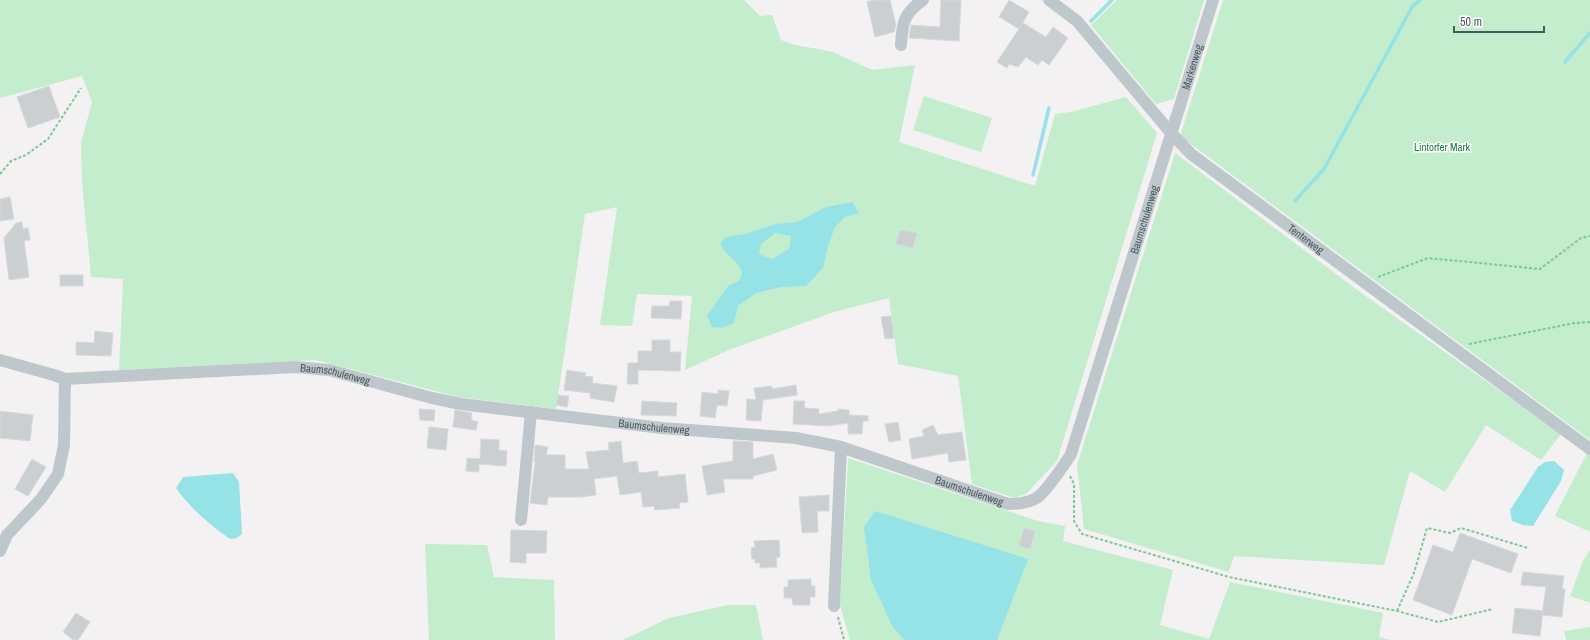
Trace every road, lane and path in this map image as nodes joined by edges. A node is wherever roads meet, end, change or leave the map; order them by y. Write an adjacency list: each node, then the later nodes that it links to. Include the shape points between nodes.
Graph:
1 (923, 0): 4 (street, via 905,19)
2 (1049, 0): 6 (street, Tenterweg, via 1077,21)
3 (1213, 0): 6 (street, Markenweg)
4 (901, 46)
5 (81, 88): 7 (path, via 48,139 26,155 11,161)
6 (1171, 133): 9 (street, Tenterweg, via 1191,154); 17 (street, Baumschulenweg, via 1071,454)
7 (0, 174)
8 (1590, 236): 9 (path, via 1581,238 1540,269 1428,258 1379,275)
9 (1368, 284): 11 (street, Tenterweg)
10 (1590, 322): 11 (path)
11 (1454, 348): 16 (street, Tenterweg)
12 (0, 360): 13 (street)
13 (65, 379): 14 (street, Baumschulenweg, via 295,368 329,370 432,398); 20 (street, via 64,445 58,474 41,499 7,535)
14 (531, 412): 15 (street, Baumschulenweg, via 662,428 796,438); 18 (street)
15 (841, 447): 17 (street, Baumschulenweg, via 1008,504 1022,504 1038,497); 21 (street)
16 (1590, 449)
17 (1065, 464): 23 (path, via 1074,484 1074,521 1082,534 1229,577)
18 (521, 520)
19 (1528, 548): 23 (path, via 1461,528 1450,534 1427,528 1414,573)
20 (0, 551)
21 (834, 606): 24 (path)
22 (1493, 609): 23 (path, via 1438,622)
23 (1397, 611)
24 (844, 640)

